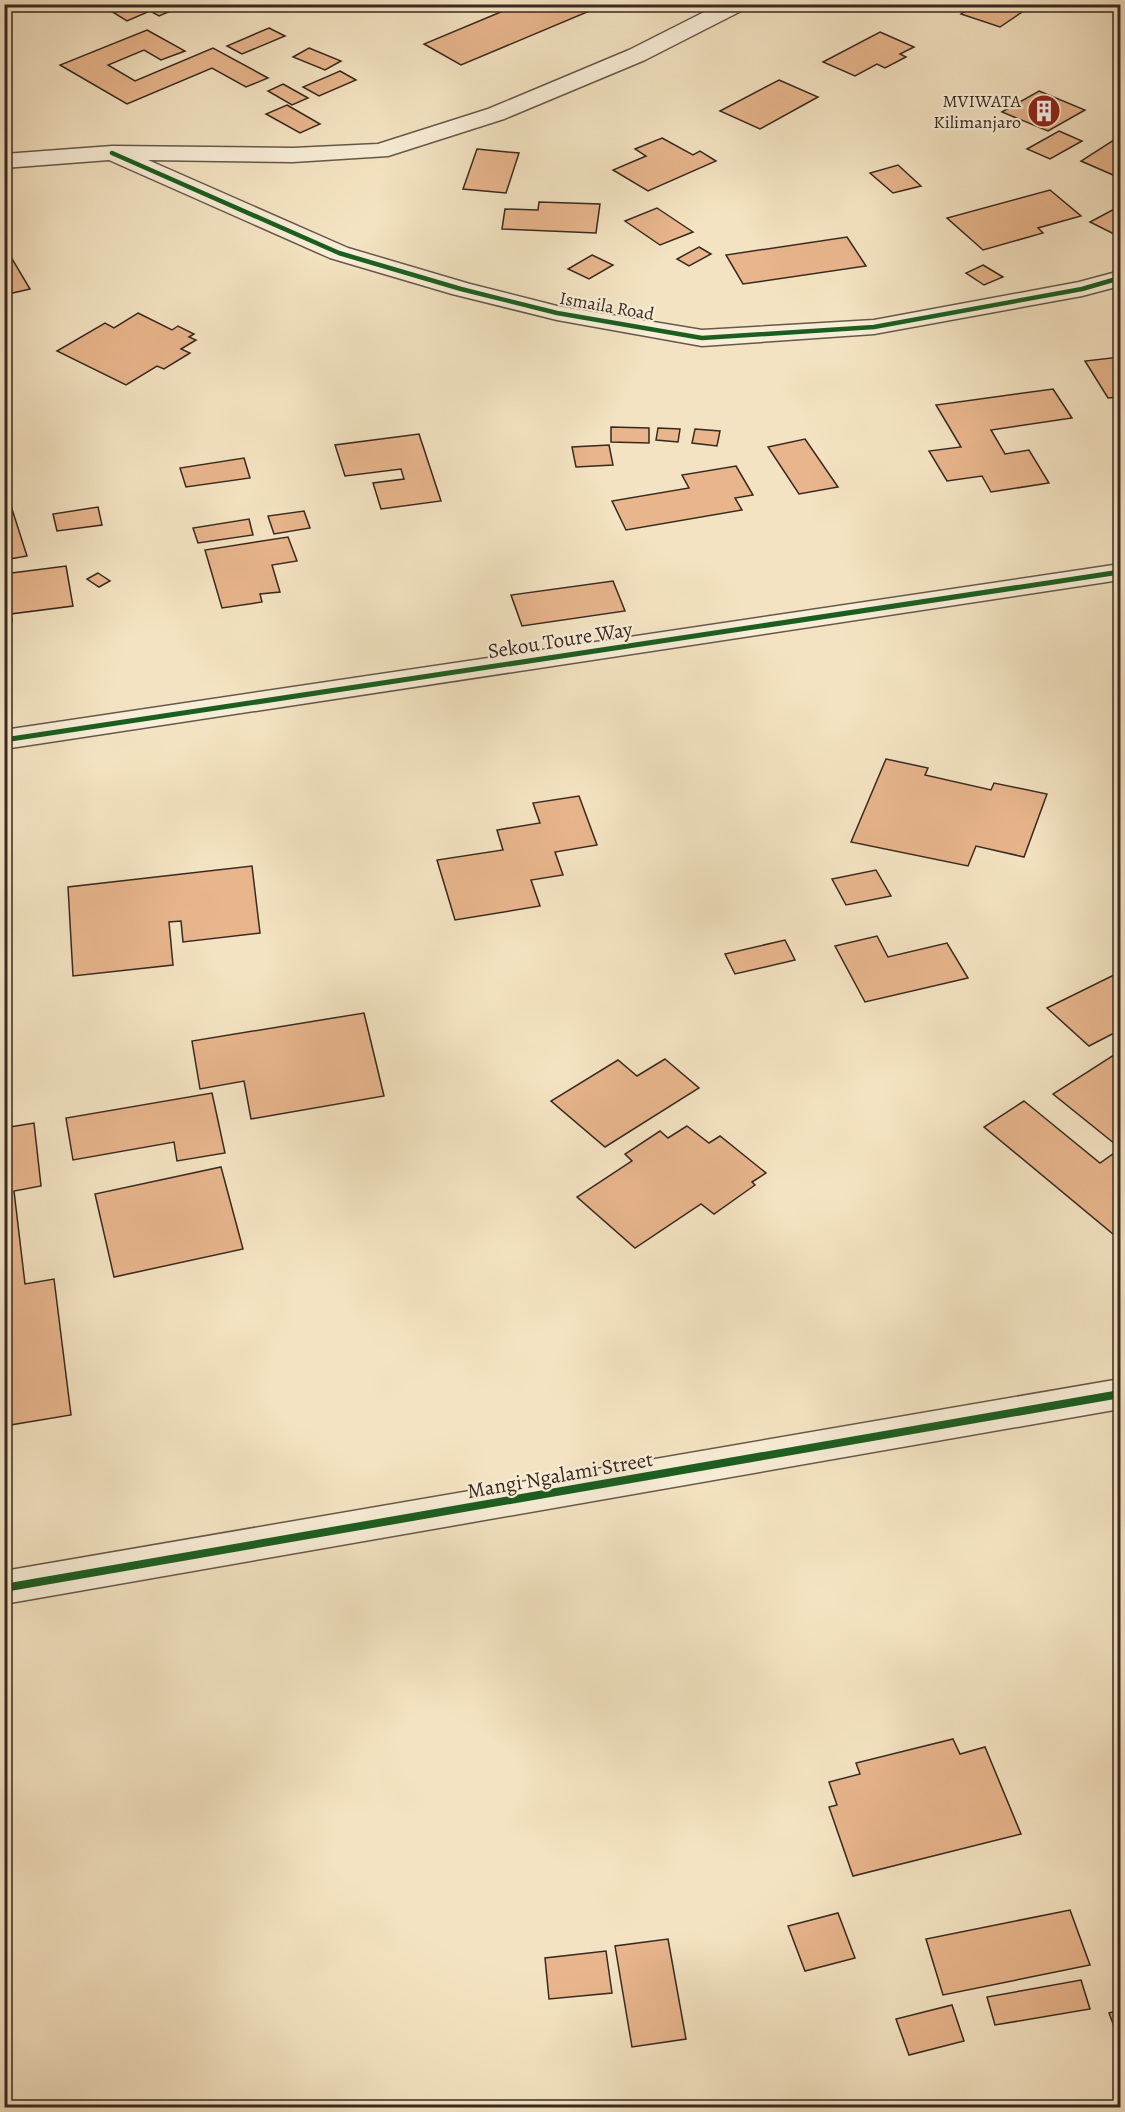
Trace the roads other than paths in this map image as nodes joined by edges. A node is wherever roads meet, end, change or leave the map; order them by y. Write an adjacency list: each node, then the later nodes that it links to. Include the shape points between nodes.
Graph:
1 (737, 4): 2 (street, via 638,56 496,114 380,151 293,155)
2 (112, 153): 3 (street); 4 (street, Ismaila Road, via 339,253 557,313 702,338 874,327 1082,289)
3 (4, 161)
4 (1120, 278)
5 (1120, 573): 6 (street, Sekou Toure Way)
6 (4, 740)
7 (1120, 1394): 8 (street, Mangi Ngalami Street)
8 (4, 1588)

